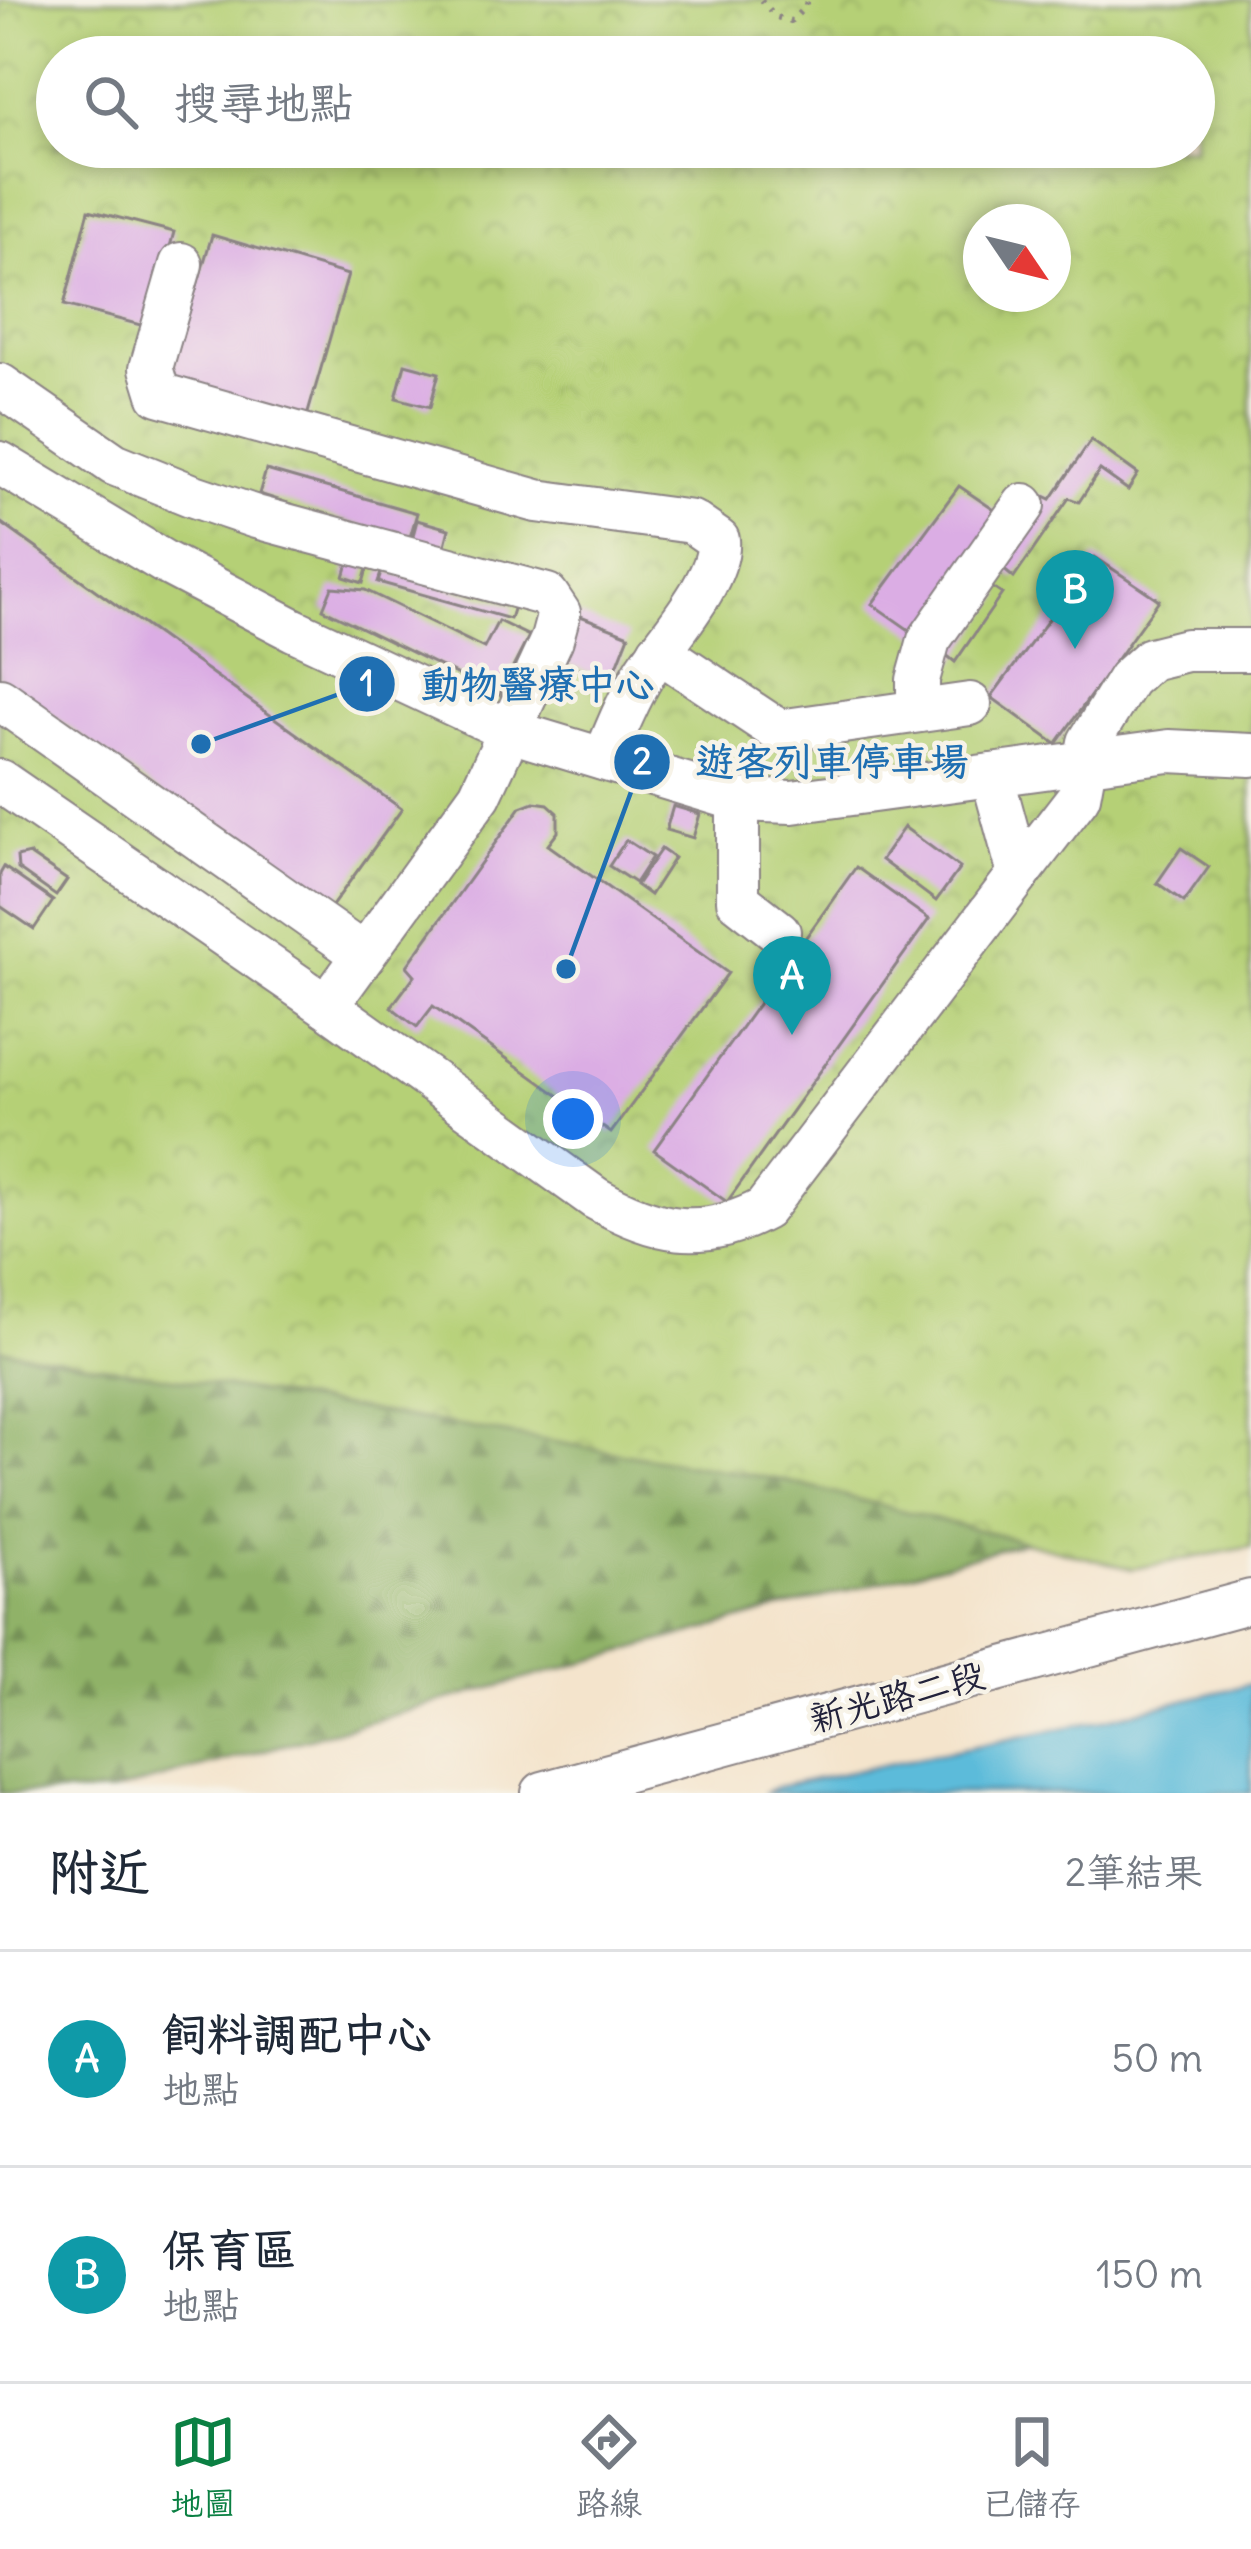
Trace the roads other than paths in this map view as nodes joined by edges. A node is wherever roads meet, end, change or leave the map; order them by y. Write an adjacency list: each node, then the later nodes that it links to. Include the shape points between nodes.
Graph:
1 (181, 264): 6 (street, via 152,368 159,394 537,501 706,530 719,555)
2 (0, 385): 10 (street, via 114,464 190,495 547,596 559,613 552,639)
3 (0, 463): 10 (street, via 238,601)
4 (1024, 505): 9 (street, via 929,640)
5 (1251, 650): 13 (street, via 1150,659 1118,694 1089,742)
6 (659, 651): 9 (street, via 778,731); 12 (street)
7 (0, 699): 19 (street)
8 (970, 704): 9 (street)
9 (918, 711)
10 (510, 730): 12 (street); 19 (street, via 480,795)
11 (1251, 755): 13 (street, via 1169,751)
12 (604, 759): 16 (street)
13 (1087, 762): 14 (street); 17 (street, via 1079,796)
14 (992, 775): 16 (street, via 792,802); 17 (street)
15 (0, 781): 20 (street)
16 (738, 800): 18 (street, via 738,899)
17 (1019, 874): 20 (street, via 764,1209 695,1232 640,1223 595,1198)
18 (779, 932)
19 (364, 955): 20 (street)
20 (327, 1006)
21 (1251, 1601): 22 (street, 新光路二段)
22 (543, 1793)

